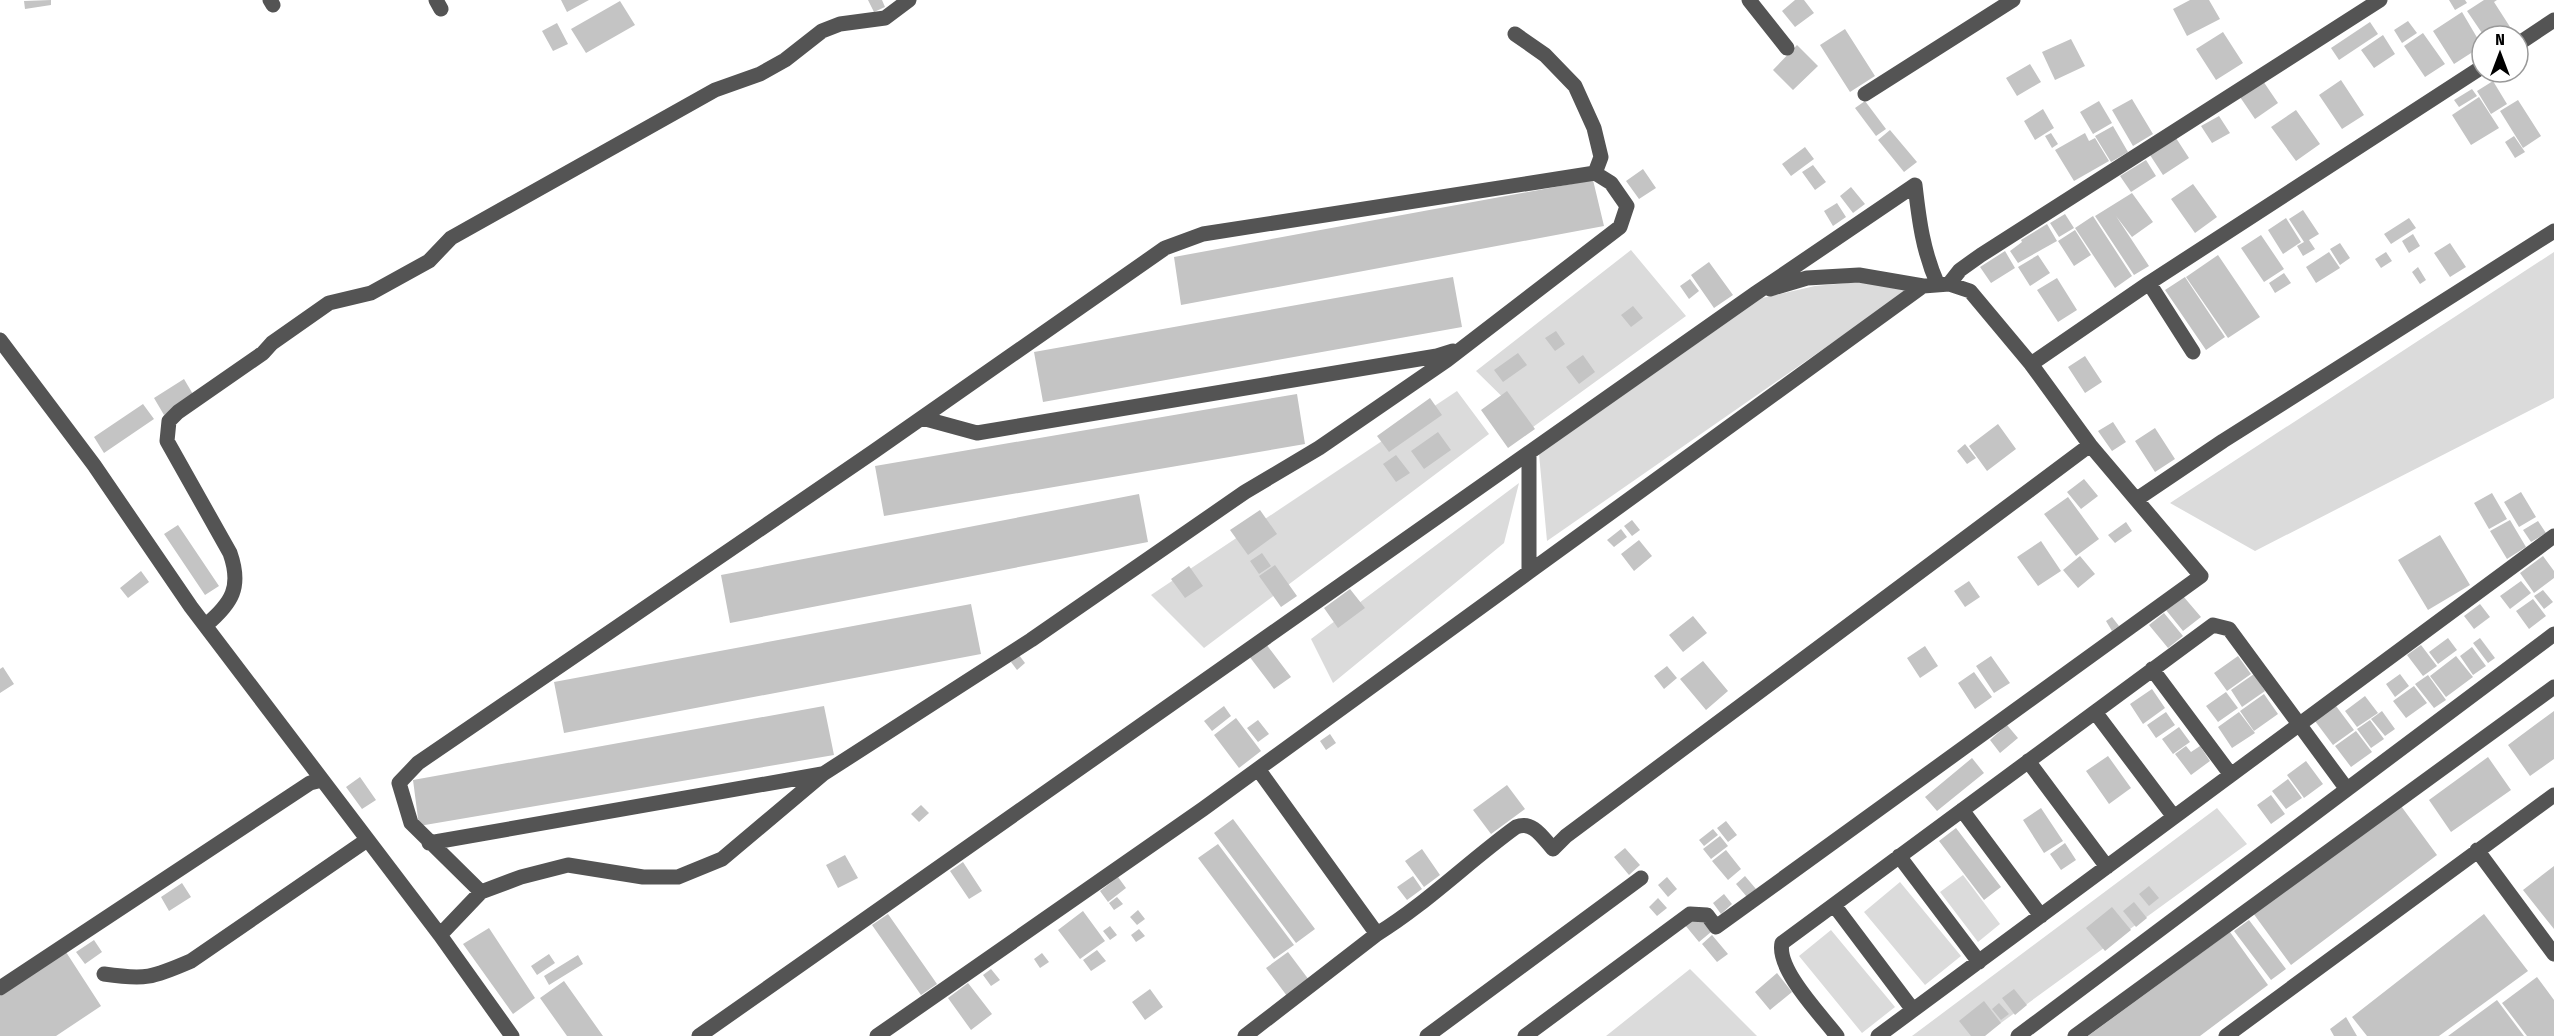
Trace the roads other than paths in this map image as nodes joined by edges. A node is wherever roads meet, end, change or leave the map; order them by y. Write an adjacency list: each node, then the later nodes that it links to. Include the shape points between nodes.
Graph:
1 (909, 0): 26 (street, via 885,18 840,24 822,31 760,74 715,90 451,238 429,261 384,287 329,303 178,412 170,421 167,441 235,568 233,596)
2 (1749, 0): 8 (street)
3 (2013, 0): 10 (street)
4 (2380, 0): 14 (street)
5 (2554, 20): 7 (street)
6 (1515, 34): 11 (street, via 1545,55 1575,86 1594,128 1601,157)
7 (2530, 36)
8 (1787, 48)
9 (2470, 75): 13 (street)
10 (1865, 94)
11 (1595, 173): 17 (street, via 1611,183 1627,206 1620,227); 20 (street, via 1203,234 1175,244)
12 (2554, 231): 23 (street)
13 (2149, 283): 18 (street); 19 (street)
14 (1937, 285): 15 (street, via 1859,275 1807,278); 15 (street, via 1922,244 1915,185); 19 (street, via 1970,291); 25 (street)
15 (1756, 293): 22 (street)
16 (0, 340): 26 (street)
17 (1462, 348): 20 (street, via 1426,358 976,433); 34 (street, via 1031,640)
18 (2193, 352)
19 (2031, 364): 21 (street)
20 (922, 418): 42 (street, via 418,763 399,783 411,823)
21 (2090, 445): 23 (street); 50 (street, via 1553,849 1533,826 1522,824)
22 (1529, 453): 25 (street); 58 (street)
23 (2137, 499): 62 (street, via 2201,576 1733,916 1716,927 1707,915 1690,914)
24 (2554, 536): 31 (street)
25 (1529, 572): 33 (street)
26 (206, 625): 36 (street)
27 (2554, 634): 37 (street)
28 (2152, 669): 30 (street); 31 (street, via 2213,625 2229,629); 35 (street)
29 (2554, 687): 66 (street)
30 (2095, 712): 32 (street); 40 (street)
31 (2298, 725): 35 (street); 37 (street)
32 (2028, 761): 39 (street); 45 (street)
33 (1258, 769): 50 (street); 59 (street)
34 (823, 774): 42 (street); 47 (street, via 722,859 678,877 643,877 568,865)
35 (2231, 775): 40 (street)
36 (322, 780): 41 (street); 55 (street, via 310,783)
37 (2346, 788): 65 (street)
38 (2554, 795): 43 (street)
39 (1962, 810): 44 (street); 49 (street)
40 (2174, 818): 45 (street)
41 (367, 840): 51 (street); 54 (street, via 191,961 160,975 138,979)
42 (429, 843): 47 (street)
43 (2477, 850): 52 (street); 67 (street)
44 (1899, 856): 48 (street); 53 (street)
45 (2107, 867): 49 (street)
46 (1641, 878): 61 (street)
47 (481, 892): 51 (street)
48 (1834, 905): 56 (street); 63 (street, via 1782,943 1780,951 1785,967)
49 (2041, 916): 53 (street)
50 (1377, 934): 60 (street)
51 (440, 935): 57 (street)
52 (2554, 954)
53 (1978, 962): 56 (street)
54 (104, 974)
55 (0, 988)
56 (1913, 1010): 64 (street)
57 (512, 1036)
58 (699, 1036)
59 (878, 1036)
60 (1245, 1036)
61 (1427, 1036)
62 (1525, 1036)
63 (1837, 1036)
64 (1878, 1036)
65 (2018, 1036)
66 (2075, 1036)
67 (2226, 1036)

